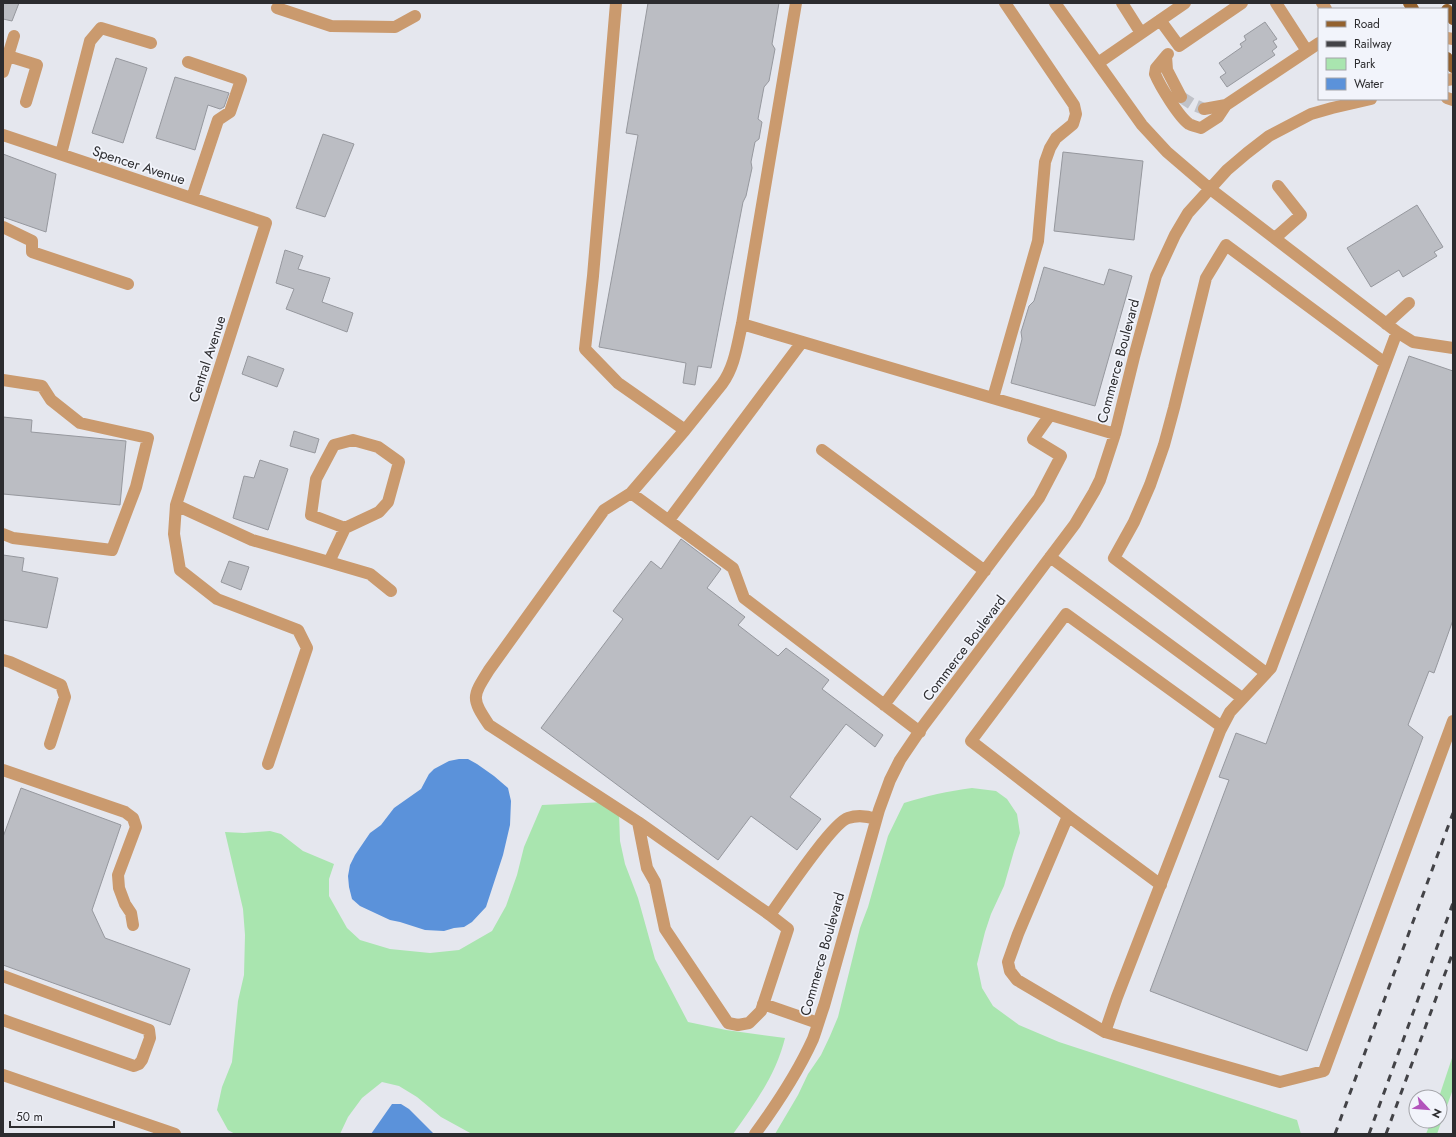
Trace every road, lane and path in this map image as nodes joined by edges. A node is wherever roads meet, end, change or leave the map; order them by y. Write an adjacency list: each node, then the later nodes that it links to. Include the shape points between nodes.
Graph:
1 (616, 3): 47 (street, via 593,276 584,349 618,383)
2 (796, 3): 38 (street)
3 (1005, 3): 45 (street, via 1074,105 1076,114 1073,124 1056,138 1045,162 1038,241)
4 (1055, 3): 21 (street)
5 (1122, 3): 12 (street)
6 (1185, 3): 11 (street)
7 (1242, 3): 16 (street)
8 (1276, 3): 17 (street)
9 (277, 8): 10 (street, via 331,26 395,27)
10 (415, 16)
11 (1160, 20): 12 (street); 16 (street)
12 (1141, 33): 21 (street)
13 (14, 36): 18 (street)
14 (150, 43): 29 (street, via 101,28 90,41)
15 (1318, 44): 17 (street)
16 (1179, 46): 19 (street)
17 (1307, 51): 26 (street)
18 (8, 56): 22 (street); 25 (street, via 37,65)
19 (1166, 56): 23 (street, via 1167,70); 26 (street, via 1156,68 1155,74 1187,123 1201,128 1218,117)
20 (188, 62): 32 (street, via 242,80 230,112 218,120)
21 (1098, 63): 31 (street, via 1142,125 1167,152)
22 (3, 72)
23 (1181, 97)
24 (1367, 100): 31 (street, Commerce Boulevard, via 1312,114 1290,124 1246,153)
25 (26, 102)
26 (1226, 104): 27 (street)
27 (1204, 109)
28 (3, 135): 29 (street, Spencer Avenue)
29 (61, 154): 32 (street, Spencer Avenue)
30 (1278, 186): 35 (street, via 1301,215)
31 (1209, 188): 35 (street); 48 (street, Commerce Boulevard, via 1188,213 1156,276)
32 (192, 198): 33 (street, Spencer Avenue)
33 (266, 223): 51 (street, Central Avenue)
34 (3, 227): 36 (street, via 32,241 32,252)
35 (1275, 238): 39 (street)
36 (128, 284)
37 (1410, 303): 39 (street)
38 (742, 324): 41 (street); 47 (street, via 733,364 727,377)
39 (1386, 324): 40 (street)
40 (1397, 332): 42 (street, via 1413,342); 43 (street)
41 (802, 342): 45 (street); 52 (street)
42 (1453, 348)
43 (1385, 364): 60 (street, via 1272,666); 60 (street, via 1226,245 1206,278 1164,446 1137,516 1114,558)
44 (3, 380): 54 (street, via 42,386 51,400 80,422 148,438 136,487 112,550)
45 (993, 398): 46 (street)
46 (1050, 415): 48 (street); 57 (street, via 1033,439 1061,456 1039,498)
47 (685, 430): 50 (street)
48 (1114, 434): 55 (street, Commerce Boulevard, via 1094,492 1075,524)
49 (822, 450): 57 (street)
50 (631, 493): 52 (street); 71 (street, via 604,510 489,670 476,692 477,707 489,725)
51 (176, 505): 56 (street, via 252,540); 67 (street, Central Avenue, via 174,534 180,570 217,600 298,630 307,648)
52 (669, 520): 62 (street, via 733,568 744,598)
53 (345, 528): 53 (street, via 379,512 388,502 399,462 378,447 353,440 334,445 316,479 311,516); 56 (street)
54 (8, 536)
55 (1050, 557): 61 (street); 65 (street, Commerce Boulevard)
56 (329, 562): 58 (street, via 370,574)
57 (985, 571): 62 (street)
58 (391, 591)
59 (3, 660): 66 (street, via 61,685 65,697)
60 (1266, 673): 61 (street)
61 (1242, 698): 64 (street)
62 (884, 705): 65 (street)
63 (1453, 721): 79 (street, via 1324,1071 1280,1082)
64 (1222, 727): 69 (street, via 1066,614 971,741); 72 (street)
65 (920, 732): 70 (street, Commerce Boulevard, via 900,760)
66 (50, 744)
67 (268, 764)
68 (3, 770): 74 (street, via 125,812 133,818 136,827 118,875 119,888 131,913)
69 (1068, 816): 72 (street); 79 (street, via 1008,962 1010,971 1017,980)
70 (876, 819): 73 (street, via 866,816 847,818 828,835); 78 (street, Commerce Boulevard)
71 (638, 822): 73 (street); 76 (street, via 647,868 655,882 665,929 728,1023 749,1023)
72 (1161, 884): 79 (street)
73 (770, 915): 76 (street, via 788,929)
74 (133, 925)
75 (3, 976): 77 (street, via 148,1030 150,1038 142,1060 134,1066)
76 (763, 1004): 78 (street)
77 (3, 1020)
78 (818, 1023): 82 (street, Commerce Boulevard, via 800,1065)
79 (1106, 1032)
80 (3, 1075): 81 (street)
81 (174, 1134)
82 (755, 1134)

